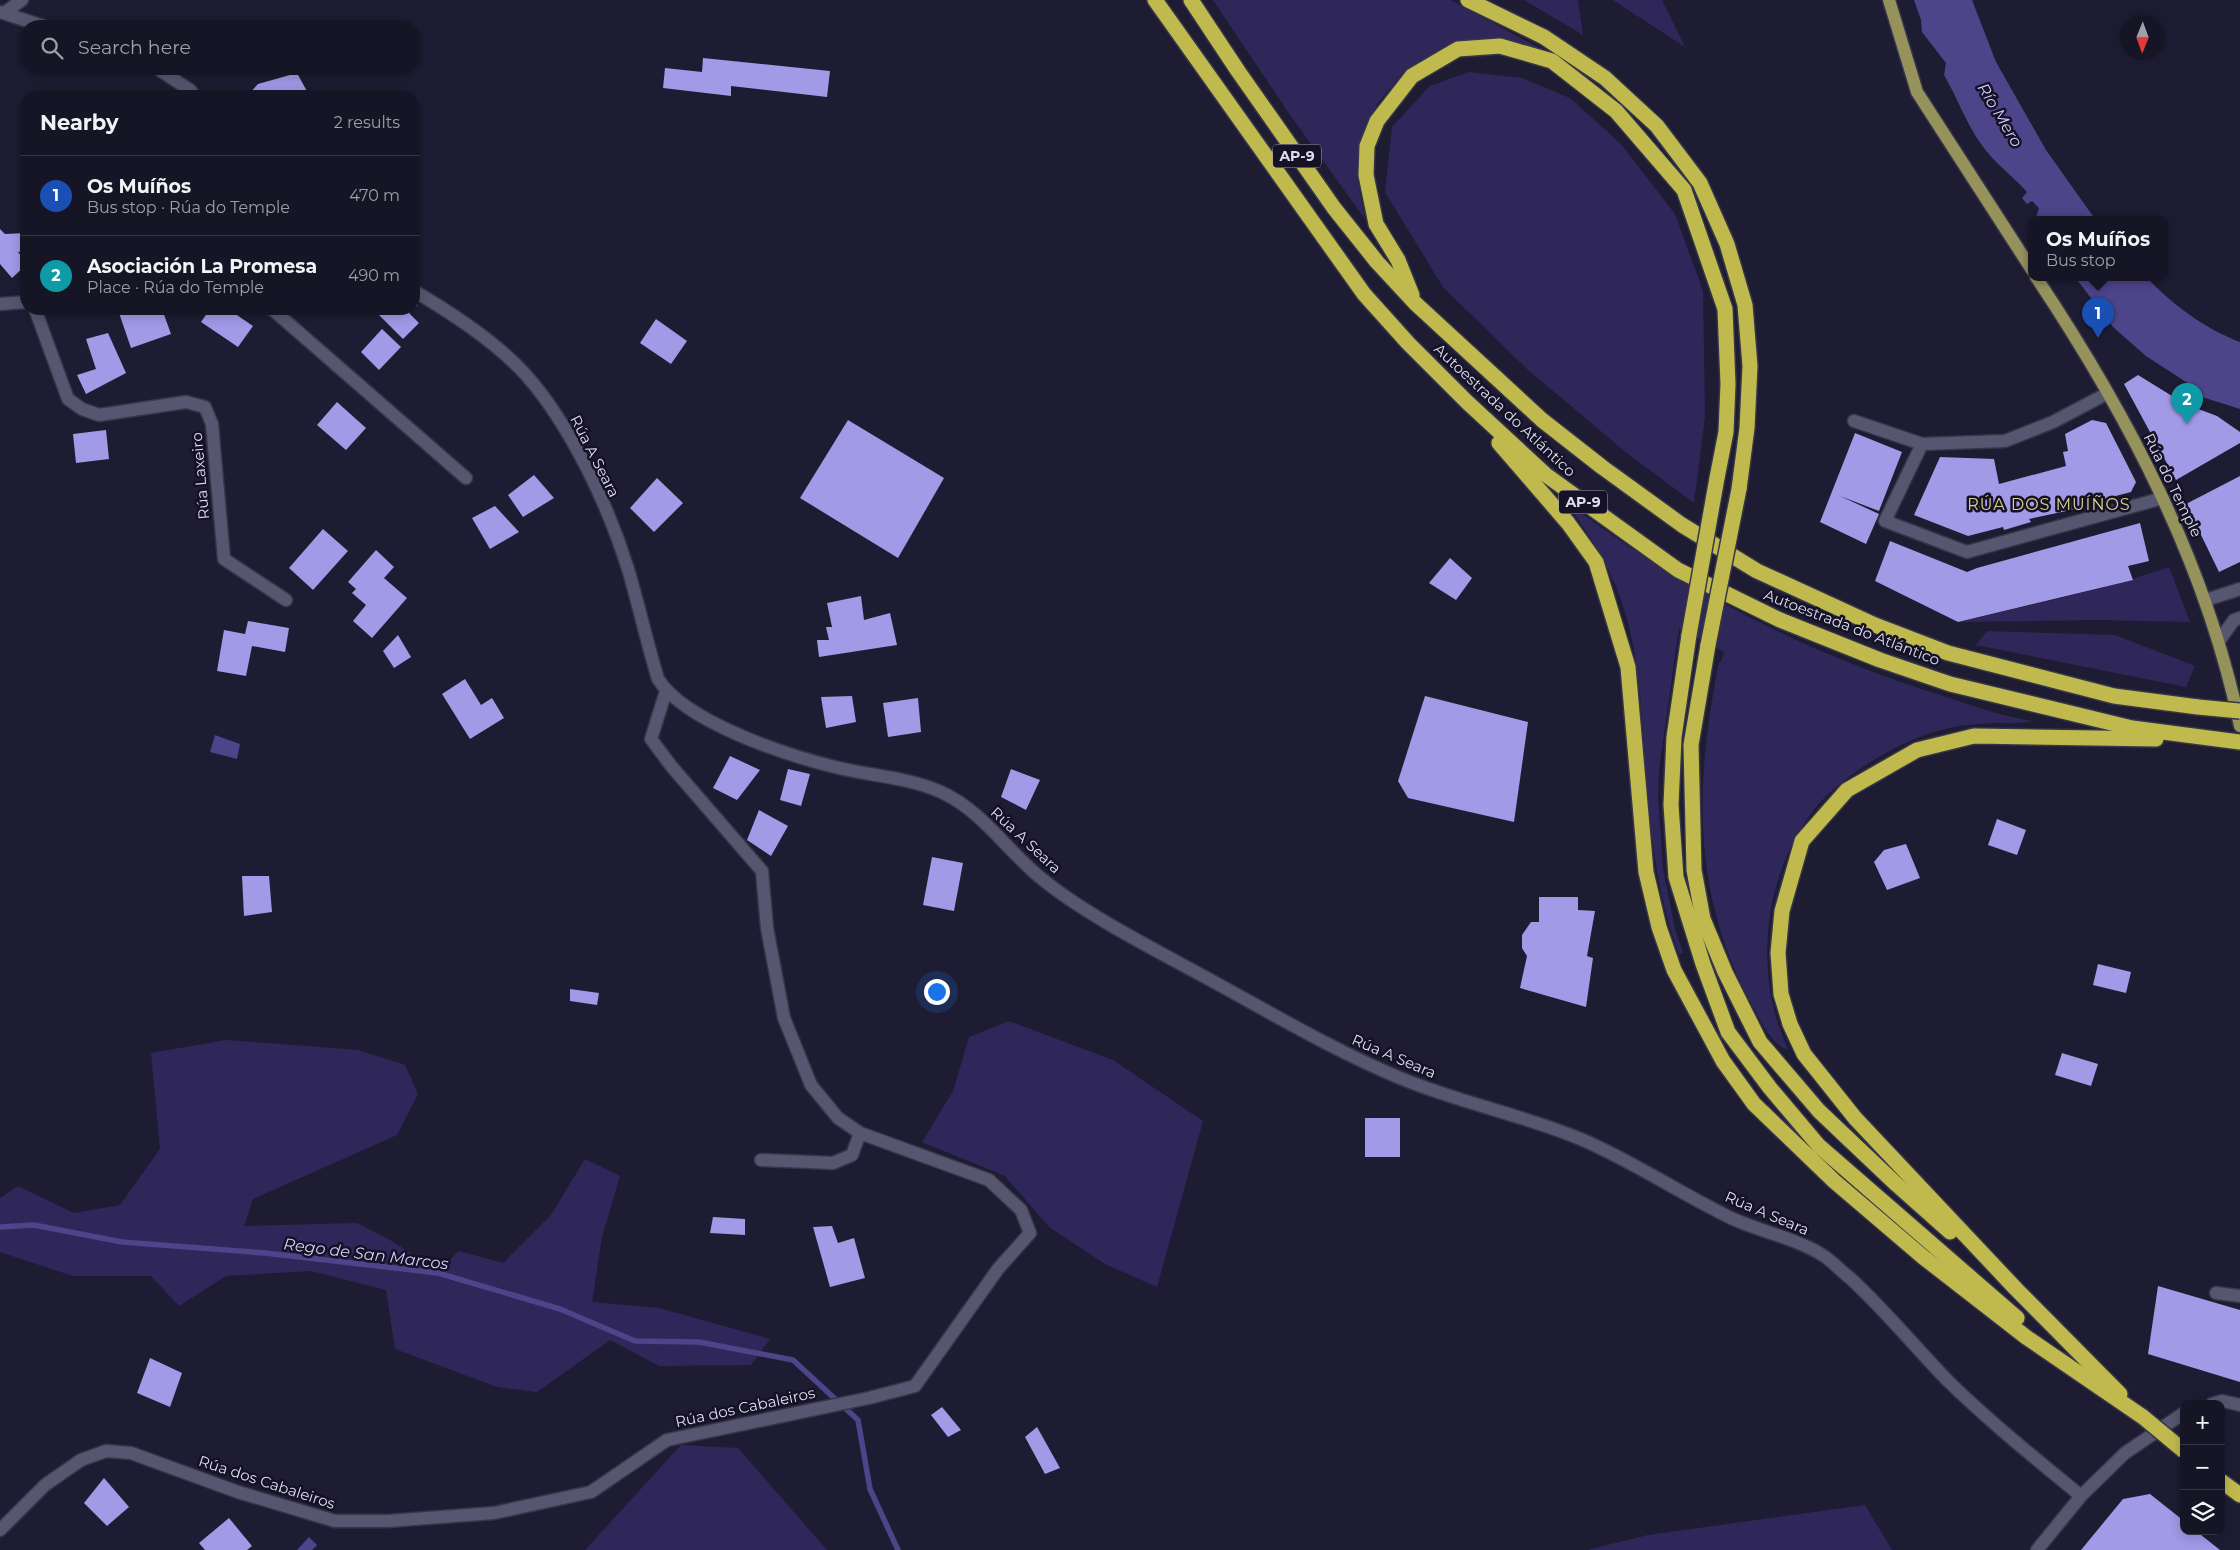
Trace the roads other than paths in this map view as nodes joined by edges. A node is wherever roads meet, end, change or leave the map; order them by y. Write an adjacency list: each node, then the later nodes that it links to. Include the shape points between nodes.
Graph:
1 (22, 0): 6 (street)
2 (1155, 0): 19 (highway, Autoestrada do Atlántico / AP-9, via 1364,294)
3 (1192, 0): 14 (highway, Autoestrada do Atlántico / AP-9, via 1334,208)
4 (1468, 0): 36 (highway, bridge, via 1544,37 1605,78 1657,126 1700,183 1727,244 1745,305 1750,366 1747,428 1739,489 1691,745 1694,870 1703,919 1725,972 1760,1042 1819,1110 1896,1184)
5 (1889, 0): 10 (main road, via 1918,92)
6 (2, 12): 7 (street)
7 (25, 20)
8 (167, 75): 9 (street)
9 (190, 90)
10 (2028, 264)
11 (2039, 281): 18 (main road, Rúa do Temple)
12 (420, 295): 29 (street, Rúa A Seara, via 476,332 524,374 558,418 577,449 611,524 630,575 658,679)
13 (20, 302): 15 (street)
14 (1415, 303): 30 (highway, Autoestrada do Atlántico / AP-9, bridge, via 1522,402 1602,467 1682,525 1757,571 1874,625 1948,653 2114,696); 39 (highway, bridge, via 1398,260 1376,224 1366,175 1367,146 1377,121 1412,76 1458,49 1500,46 1552,61 1616,111 1684,190 1725,309 1728,384 1726,432 1674,737 1671,804 1676,877 1703,964 1728,1032 1819,1146)
15 (0, 304)
16 (37, 315): 25 (street, Rúa Laxeiro, via 68,399 82,409 99,415 186,402 205,407 212,424 224,558)
17 (279, 315): 22 (street)
18 (2108, 393): 21 (street, via 2053,422 2005,441); 23 (main road, Rúa do Temple)
19 (1467, 402): 32 (highway, Autoestrada do Atlántico / AP-9, via 1546,475 1678,570 1780,620 1950,684 2132,728); 39 (highway, via 1568,523 1596,562 1628,667 1646,872 1659,927 1674,970 1723,1061 1754,1104 1834,1181 1923,1257 2026,1337)
20 (1854, 421): 21 (street)
21 (1922, 444): 23 (street, via 1885,522 1968,552)
22 (466, 478)
23 (2163, 498): 26 (main road, Rúa do Temple)
24 (2240, 589): 26 (street)
25 (286, 600)
26 (2206, 600): 28 (main road, Rúa do Temple)
27 (2240, 618): 28 (street, via 2234,620)
28 (2219, 641): 31 (main road, Rúa do Temple)
29 (666, 691): 34 (street, via 651,740 762,871 768,928 784,1018 811,1085 838,1118); 47 (street, Rúa A Seara, via 682,705 718,725 779,750 833,767 919,784 941,792 982,820 1020,860 1073,902 1338,1050 1402,1079 1582,1140 1641,1168 1733,1219 1825,1256 1866,1293 1948,1380)
30 (2240, 711)
31 (2240, 726)
32 (2195, 737): 33 (highway, AP-9); 36 (highway, via 2132,740 1974,736 1917,750 1846,790 1802,841 1782,911 1778,953 1781,994 1804,1054 1854,1118)
33 (2240, 742)
34 (860, 1133): 35 (street, via 852,1155 833,1163); 48 (street, Rúa dos Cabaleiros, via 989,1180 1021,1210 1030,1233 998,1269 915,1386 667,1440 591,1492 494,1513 335,1521 238,1492 131,1453 106,1451 81,1460 45,1485)
35 (761, 1160)
36 (2016, 1289): 43 (highway)
37 (2216, 1293): 38 (street)
38 (2240, 1296)
39 (2080, 1373): 43 (highway)
40 (2225, 1402): 41 (street)
41 (2240, 1405)
42 (2180, 1416): 47 (street, via 2125,1453)
43 (2143, 1417): 44 (highway, bridge)
44 (2180, 1448)
45 (2225, 1484): 46 (highway)
46 (2240, 1495)
47 (2081, 1496): 49 (street)
48 (0, 1530)
49 (2037, 1550)

